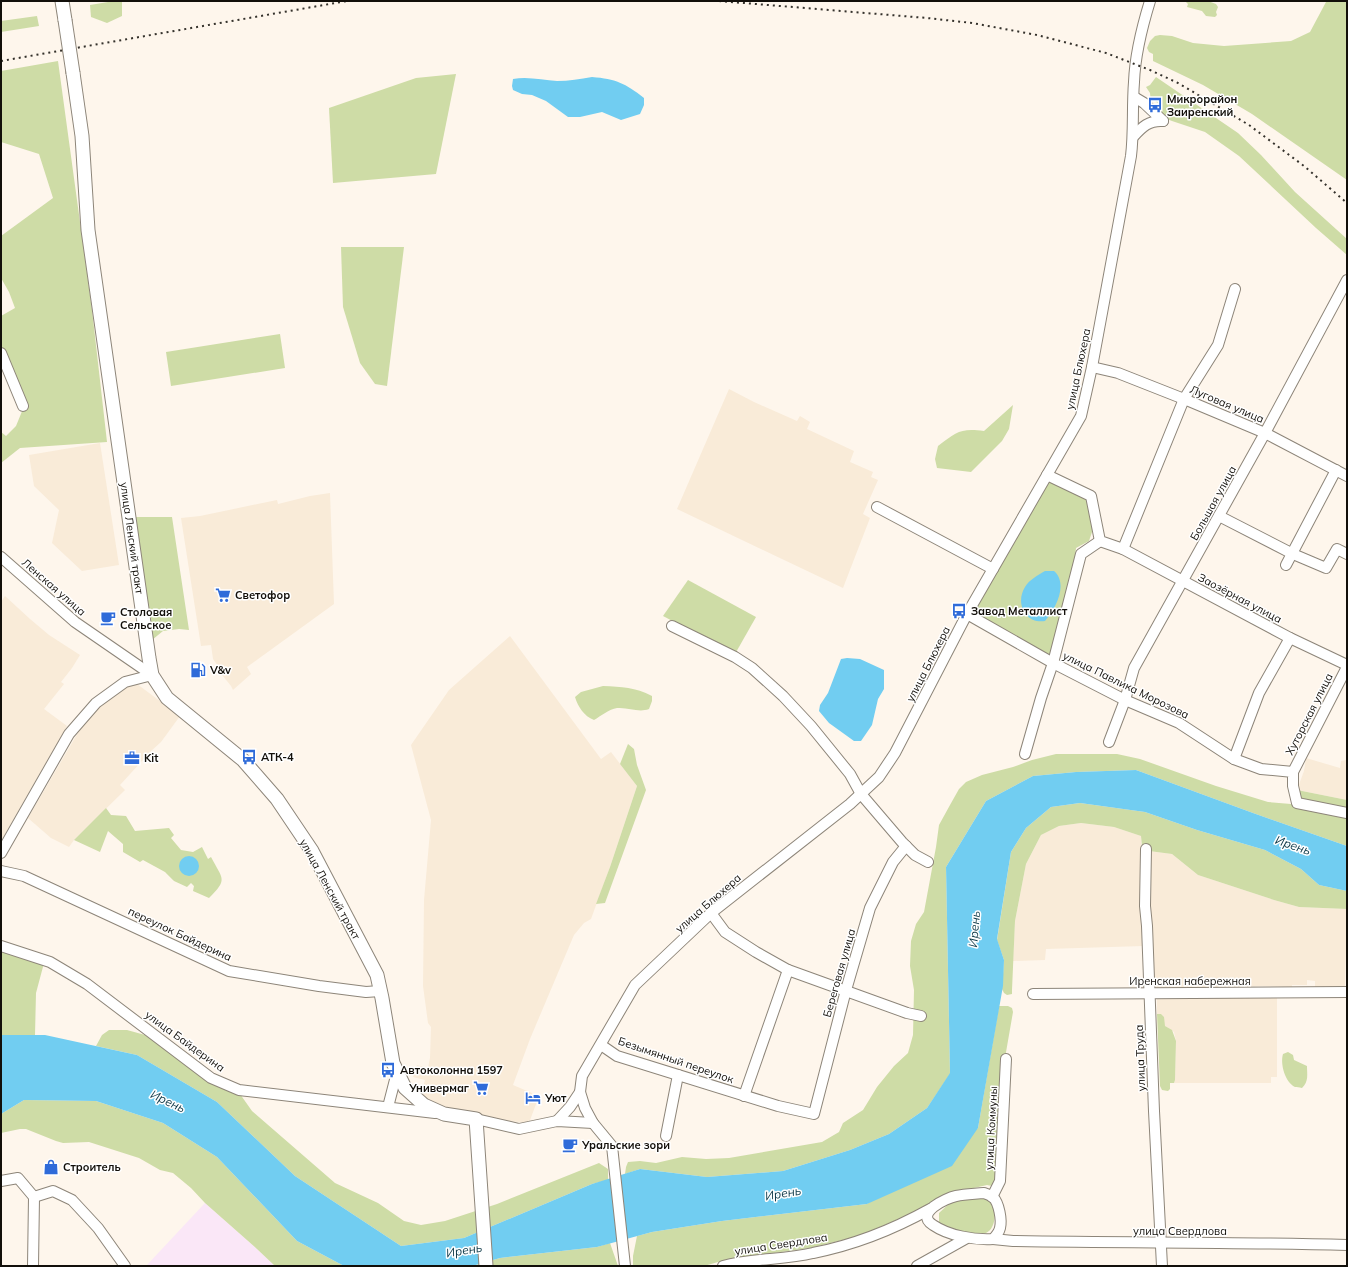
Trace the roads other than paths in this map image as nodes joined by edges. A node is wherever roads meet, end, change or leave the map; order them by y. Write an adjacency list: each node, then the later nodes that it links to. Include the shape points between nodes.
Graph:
1 (62, 1): 30 (main road, улица Ленский тракт, bridge, via 82,136 88,230)
2 (1150, 1): 3 (street, улица Блюхера, via 1137,54)
3 (1134, 97): 4 (street, улица Блюхера); 4 (street, via 1163,121 1157,120 1146,125)
4 (1133, 137): 8 (street, улица Блюхера)
5 (1347, 280): 11 (street, Большая улица)
6 (1235, 289): 9 (street, via 1218,345)
7 (1, 353): 10 (street)
8 (1092, 367): 9 (street, Луговая улица, via 1118,373); 13 (street, улица Блюхера, via 1081,416)
9 (1184, 399): 11 (street, Луговая улица); 18 (street)
10 (23, 406)
11 (1266, 433): 12 (street, Луговая улица); 16 (street, Большая улица)
12 (1336, 470): 14 (street, Луговая улица); 19 (street)
13 (1047, 475): 17 (street, via 1091,496); 23 (street, улица Блюхера)
14 (1347, 476)
15 (877, 507): 23 (street)
16 (1219, 516): 19 (street); 24 (street, Большая улица)
17 (1100, 541): 18 (street, Заозёрная улица); 28 (street, via 1081,554)
18 (1123, 549): 24 (street, Заозёрная улица)
19 (1293, 554): 20 (street, via 1326,568 1337,549); 22 (street)
20 (1347, 554)
21 (1, 557): 30 (street, Ленская улица, via 75,622)
22 (1286, 565)
23 (993, 569): 25 (street, улица Блюхера)
24 (1183, 581): 27 (street, Заозёрная улица); 31 (street, Большая улица, via 1134,668)
25 (967, 614): 28 (street, улица Павлика Морозова); 36 (street, улица Блюхера, via 895,754 879,777)
26 (672, 626): 36 (street, via 752,668 811,726 850,774)
27 (1290, 638): 29 (street, Заозёрная улица); 34 (street, via 1259,693)
28 (1054, 663): 31 (street, улица Павлика Морозова); 33 (street)
29 (1347, 666): 35 (street, Хуторская улица)
30 (152, 676): 40 (street, via 125,682 96,703 69,734); 47 (main road, улица Ленский тракт, via 167,698 243,760 277,799 312,851 377,975)
31 (1125, 700): 32 (street, Большая улица); 34 (street, улица Павлика Морозова, via 1179,724)
32 (1109, 742)
33 (1025, 754)
34 (1234, 759): 35 (street, улица Павлика Морозова, via 1261,768)
35 (1293, 772): 37 (street, via 1297,803)
36 (861, 794): 38 (street); 43 (street, улица Блюхера)
37 (1347, 813)
38 (906, 846): 41 (street); 46 (street, Береговая улица, via 893,862 870,908)
39 (1146, 849): 50 (street, улица Труда, via 1145,906)
40 (1, 852)
41 (928, 862)
42 (1, 871): 47 (street, переулок Байдерина, via 24,876 229,971 319,986 366,992)
43 (711, 913): 45 (street, via 725,932); 52 (street, улица Блюхера, via 636,985)
44 (1, 946): 58 (street, улица Байдерина, via 50,962 86,983 211,1078 239,1090)
45 (788, 970): 46 (street); 57 (street, Безымянный переулок)
46 (846, 990): 51 (street); 60 (street, Береговая улица)
47 (380, 991): 54 (main road, улица Ленский тракт, via 393,1063)
48 (1347, 992): 50 (street, Иренская набережная)
49 (1033, 994): 50 (street, Иренская набережная)
50 (1150, 994): 75 (street, улица Труда)
51 (921, 1016)
52 (601, 1045): 55 (street, Безымянный переулок, via 617,1056); 56 (street, улица Блюхера, via 582,1076)
53 (1006, 1059): 66 (street, улица Коммуны, via 1000,1181)
54 (397, 1072): 58 (street); 59 (main road, улица Ленский тракт, via 405,1088 414,1097 424,1105)
55 (678, 1075): 57 (street, Безымянный переулок); 64 (street)
56 (580, 1092): 62 (street, улица Блюхера); 63 (street)
57 (744, 1096): 60 (street, Безымянный переулок)
58 (388, 1107): 59 (street, улица Байдерина)
59 (444, 1114): 61 (main road, улица Ленский тракт)
60 (814, 1114)
61 (476, 1119): 62 (street, via 519,1129); 79 (main road)
62 (557, 1121): 63 (street)
63 (593, 1123): 80 (street, via 612,1146)
64 (666, 1136)
65 (1, 1181): 67 (street, via 18,1178)
66 (992, 1197): 68 (street, улица Свердлова, via 984,1193 956,1196 944,1200); 71 (street, via 1000,1213)
67 (34, 1198): 77 (street); 78 (street, via 53,1191 72,1200 98,1228)
68 (930, 1210): 69 (street, улица Свердлова); 70 (street, via 928,1217)
69 (911, 1220): 70 (street); 81 (street, улица Свердлова, via 861,1240 813,1253)
70 (932, 1225): 72 (street, улица Свердлова)
71 (1000, 1228): 73 (street); 74 (street)
72 (967, 1238): 73 (street, улица Свердлова); 82 (street)
73 (993, 1239): 74 (street, улица Свердлова)
74 (1013, 1241): 75 (street, улица Свердлова)
75 (1162, 1243): 76 (street, улица Свердлова); 83 (street, улица Труда)
76 (1347, 1245)
77 (33, 1266)
78 (125, 1266)
79 (486, 1266)
80 (625, 1266)
81 (723, 1266)
82 (917, 1266)
83 (1162, 1266)

